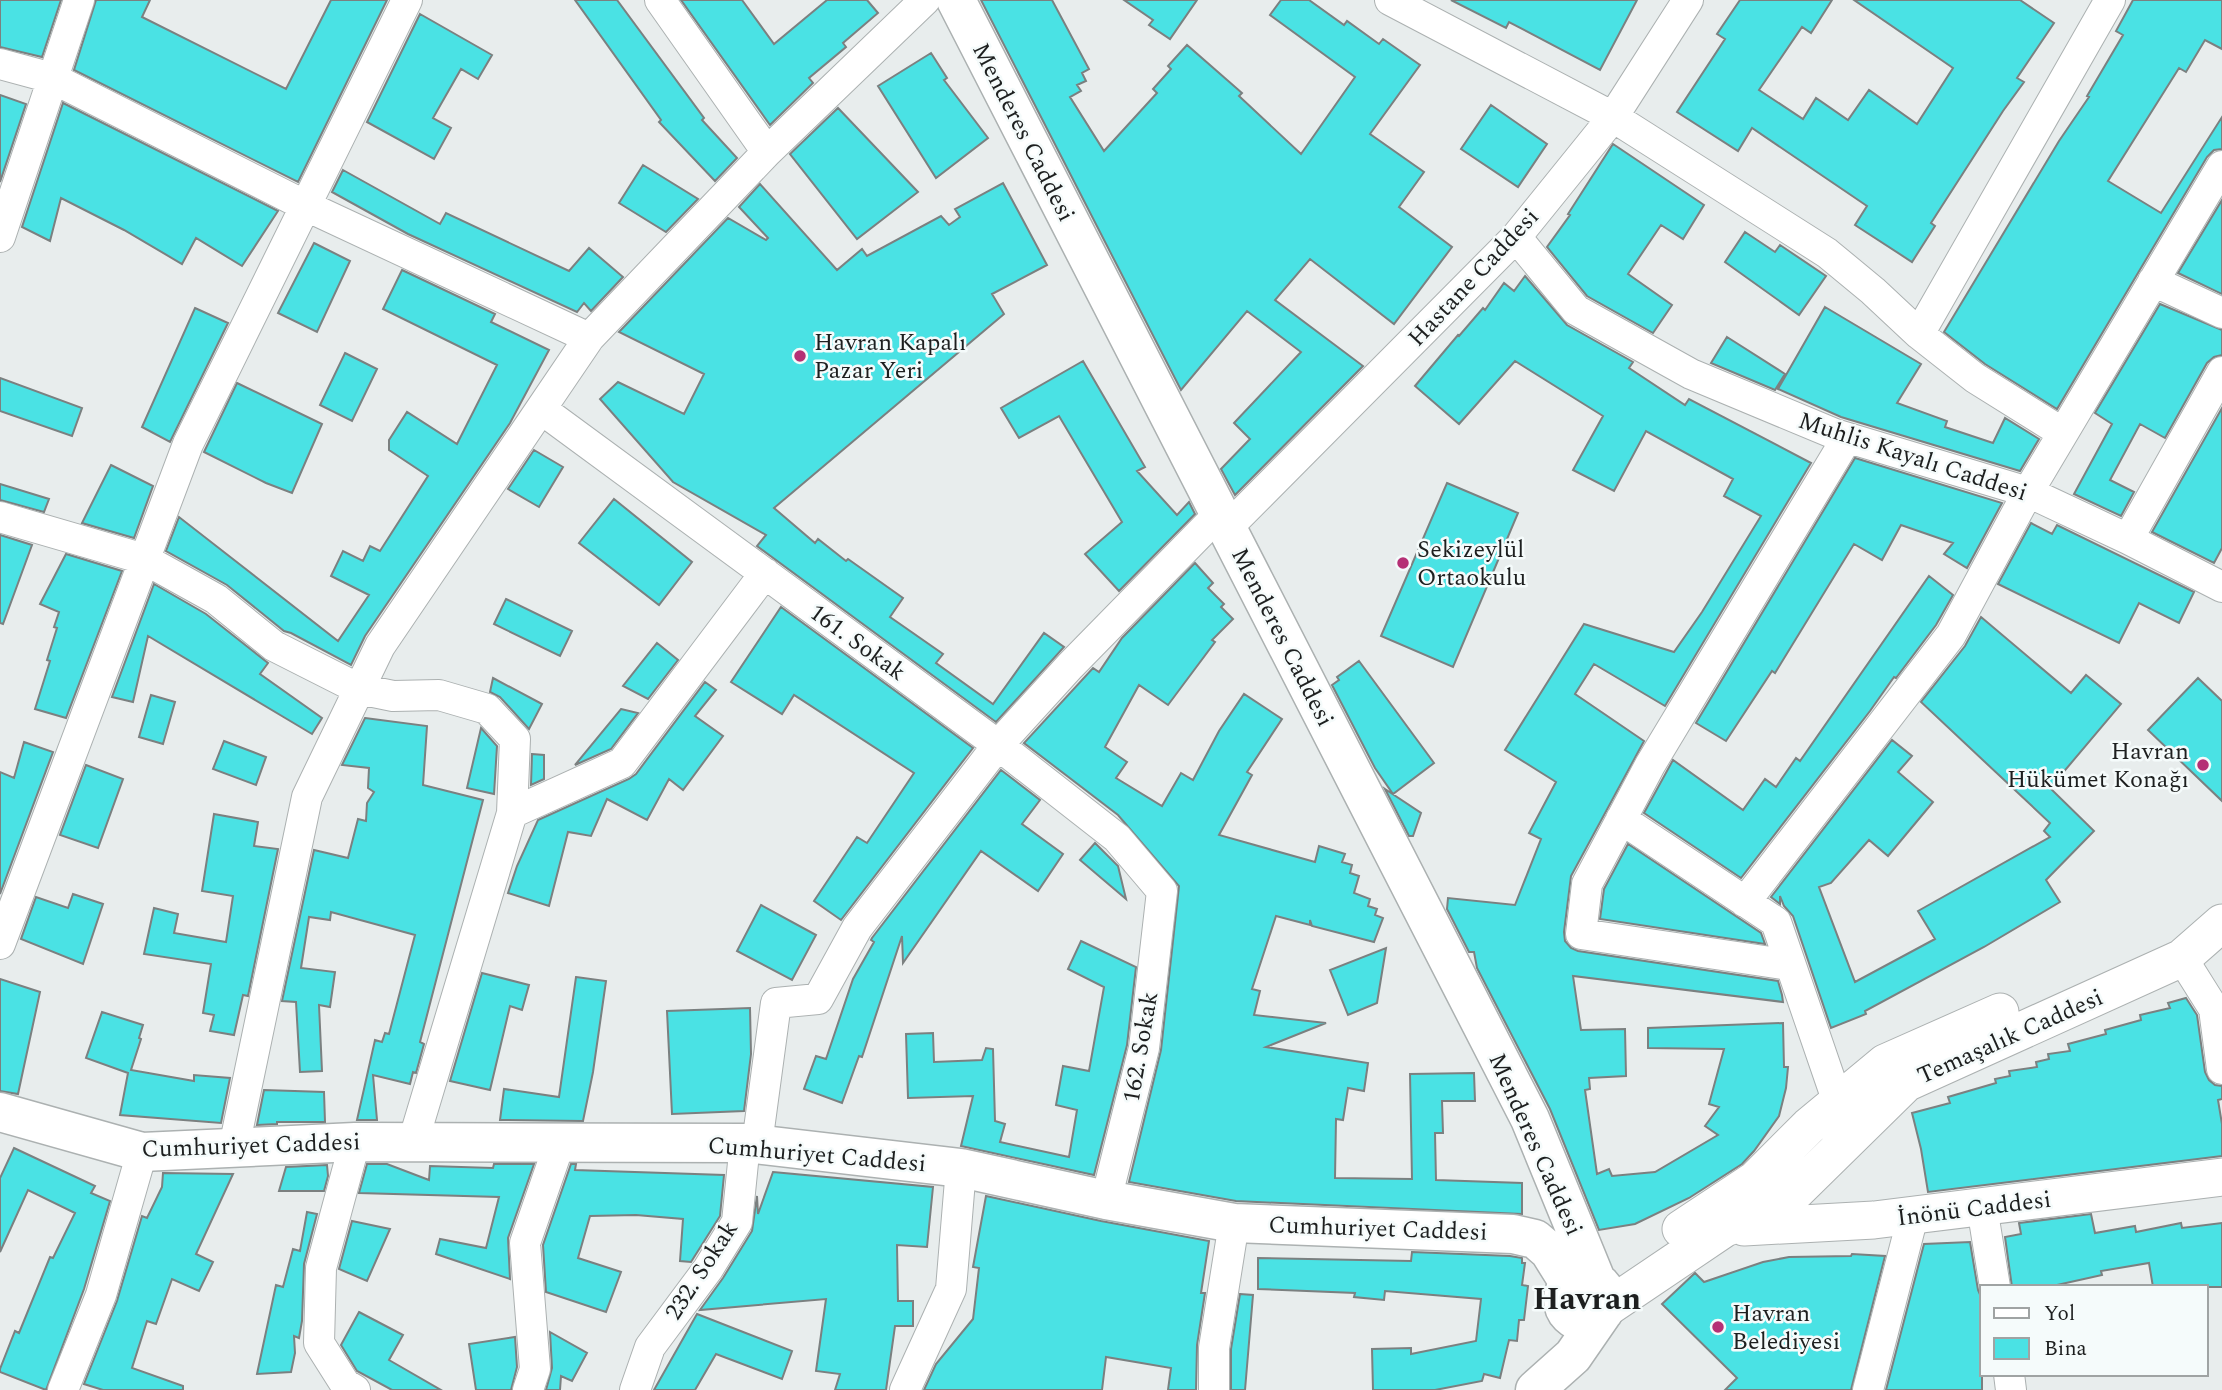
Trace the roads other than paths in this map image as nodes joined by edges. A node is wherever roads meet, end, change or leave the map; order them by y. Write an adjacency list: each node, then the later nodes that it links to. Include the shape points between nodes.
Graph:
1 (79, 0): 10 (street)
2 (407, 0): 14 (street)
3 (660, 0): 12 (street)
4 (925, 0): 12 (street)
5 (957, 0): 27 (main road, Menderes Caddesi)
6 (1391, 0): 11 (street)
7 (1688, 0): 11 (street, Hastane Caddesi)
8 (2109, 0): 19 (street)
9 (0, 64): 10 (street)
10 (52, 78): 14 (street); 15 (street)
11 (1613, 117): 16 (street, Hastane Caddesi); 19 (street, via 1827,253)
12 (768, 152): 20 (street)
13 (2222, 166): 17 (street)
14 (304, 205): 20 (street); 29 (street, via 188,444)
15 (0, 237)
16 (1516, 237): 24 (street, Muhlis Kayalı Caddesi, via 1576,310 1691,374); 27 (street, Hastane Caddesi)
17 (2153, 281): 18 (street); 23 (street)
18 (2222, 313)
19 (1919, 334): 23 (street, via 1975,378)
20 (589, 338): 22 (street)
21 (2222, 372): 28 (street)
22 (541, 409): 30 (street, 161. Sokak); 32 (street, via 380,646)
23 (2063, 433): 25 (street)
24 (1847, 438): 25 (street, Muhlis Kayalı Caddesi); 35 (street)
25 (2028, 492): 28 (street, Muhlis Kayalı Caddesi); 37 (street, via 1951,635)
26 (0, 517): 29 (street)
27 (1224, 521): 33 (street, Hastane Caddesi, via 1070,666); 61 (main road, Menderes Caddesi, via 1530,1119)
28 (2128, 539): 31 (street, Muhlis Kayalı Caddesi)
29 (144, 559): 32 (street, via 216,599 274,646); 40 (street)
30 (765, 573): 33 (street, 161. Sokak); 34 (street, via 622,763)
31 (2219, 578)
32 (359, 689): 34 (street, via 393,696 439,695 487,709 515,739); 51 (street, via 307,797)
33 (998, 745): 36 (street, 161. Sokak, via 1117,838); 50 (street, 232. Sokak, via 857,928 818,999 776,1003)
34 (512, 813): 48 (street)
35 (1621, 819): 37 (street); 42 (street, via 1587,884 1581,934)
36 (1162, 891): 55 (street, 162. Sokak, via 1144,1048)
37 (1745, 902): 42 (street, via 1776,922)
38 (2222, 915): 44 (street, Temaşalık Caddesi, via 1885,1063)
39 (2222, 923): 41 (street, Temaşalık Caddesi)
40 (0, 944)
41 (2182, 958): 43 (street, via 2214,1009); 46 (street, Temaşalık Caddesi, via 1906,1083)
42 (1790, 965): 44 (street)
43 (2222, 1069)
44 (1836, 1103): 46 (street); 61 (street, Temaşalık Caddesi, via 1755,1180)
45 (0, 1112): 52 (main road, Cumhuriyet Caddesi)
46 (1851, 1138): 59 (street, Temaşalık Caddesi, via 1797,1191 1767,1213)
47 (355, 1142): 48 (main road, Cumhuriyet Caddesi); 51 (main road, Cumhuriyet Caddesi); 63 (street, via 321,1268 319,1343 345,1384)
48 (413, 1142): 49 (main road, Cumhuriyet Caddesi)
49 (560, 1142): 50 (main road, Cumhuriyet Caddesi); 64 (street, via 525,1243 535,1369)
50 (751, 1144): 53 (main road, Cumhuriyet Caddesi); 65 (street, 232. Sokak, via 737,1222 650,1347)
51 (234, 1147): 52 (main road, Cumhuriyet Caddesi)
52 (142, 1153): 62 (street, via 102,1295)
53 (961, 1168): 55 (main road, Cumhuriyet Caddesi); 66 (street, via 951,1289)
54 (2222, 1177): 56 (street, İnönü Caddesi)
55 (1106, 1200): 58 (main road, Cumhuriyet Caddesi)
56 (1982, 1207): 57 (street, İnönü Caddesi); 60 (street)
57 (1913, 1216): 59 (street, İnönü Caddesi); 69 (street)
58 (1234, 1223): 61 (main road, Cumhuriyet Caddesi, via 1513,1234 1535,1239); 67 (street, via 1214,1348)
59 (1725, 1228): 61 (street, Temaşalık Caddesi)
60 (1995, 1285)
61 (1589, 1295): 68 (main road, via 1573,1356)
62 (62, 1390)
63 (355, 1390)
64 (528, 1390)
65 (635, 1390)
66 (905, 1390)
67 (1214, 1390)
68 (1535, 1390)
69 (1868, 1390)

